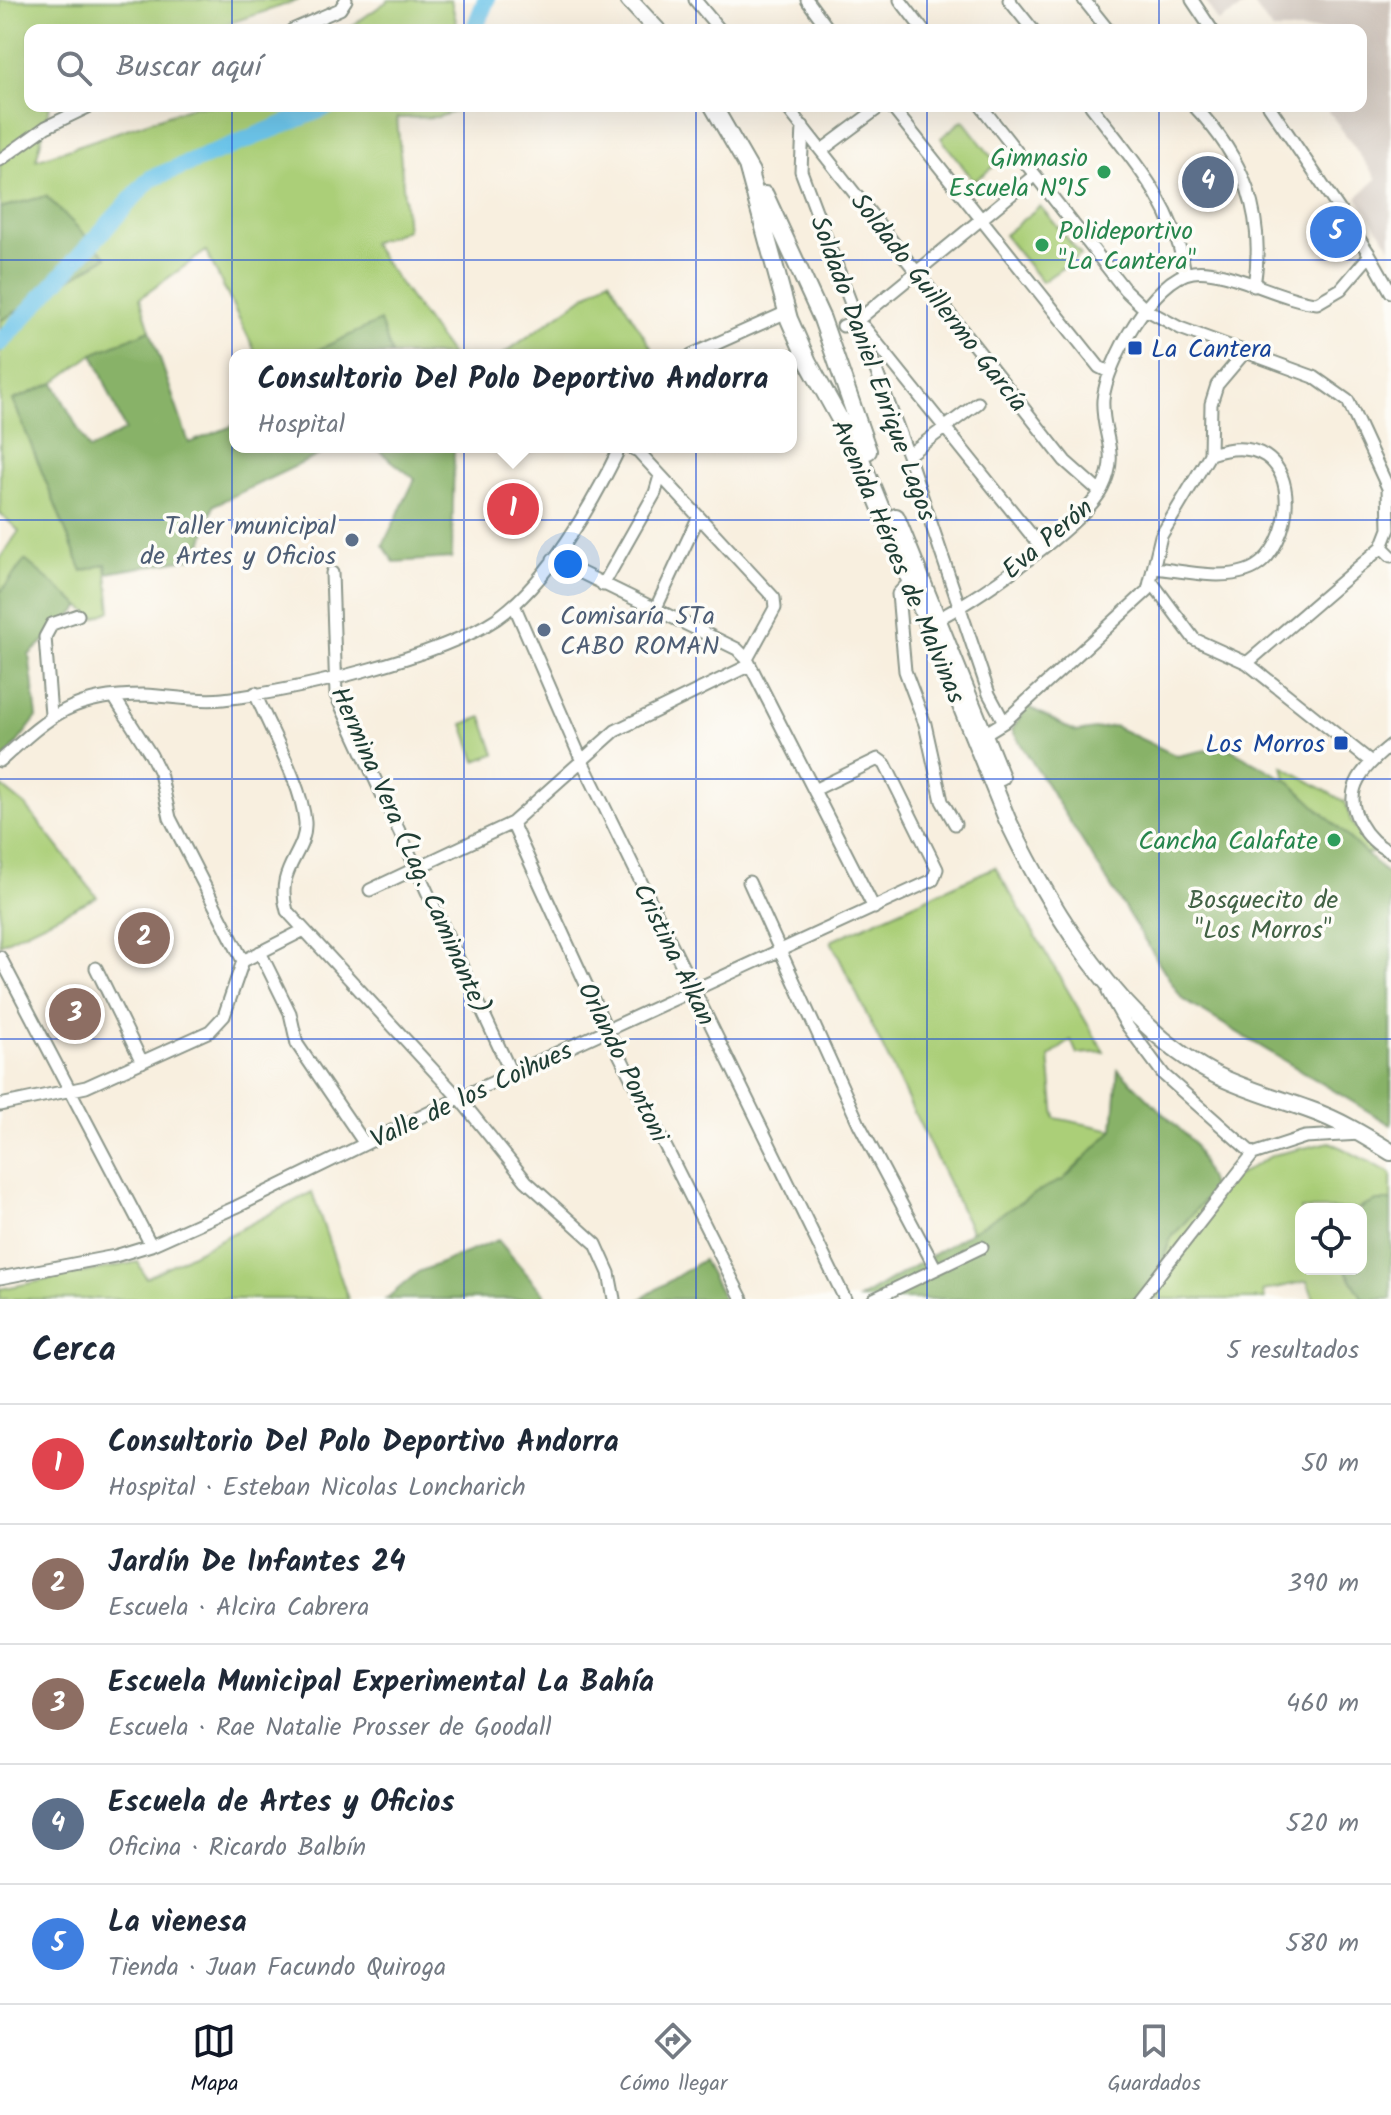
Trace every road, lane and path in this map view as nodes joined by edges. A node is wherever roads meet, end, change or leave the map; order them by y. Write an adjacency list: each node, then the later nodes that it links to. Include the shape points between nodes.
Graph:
1 (346, 0): 9 (street, via 340,9)
2 (629, 0): 10 (highway)
3 (695, 0): 11 (street)
4 (807, 0): 12 (street)
5 (900, 0): 13 (street)
6 (1009, 0): 14 (street)
7 (1084, 0): 15 (street)
8 (1192, 0): 16 (street)
9 (306, 24)
10 (651, 24)
11 (715, 24)
12 (825, 24)
13 (918, 24)
14 (1028, 24)
15 (1103, 24)
16 (1208, 24)
17 (77, 112): 28 (street)
18 (716, 112): 29 (highway, Avenida Héroes de Malvinas)
19 (791, 112): 26 (street, Soldado Guillermo García)
20 (873, 112): 27 (street)
21 (896, 112): 31 (street)
22 (986, 112): 30 (street)
23 (1096, 112): 34 (street, via 1176,227)
24 (1198, 112): 35 (street, via 1239,167 1252,196 1259,256)
25 (1273, 112): 32 (street)
26 (803, 126): 27 (street, Soldado Guillermo García); 41 (street, Soldado Daniel Enrique Lagos, via 801,171)
27 (822, 150): 33 (street, Soldado Guillermo García)
28 (0, 160)
29 (747, 165): 37 (highway, Avenida Héroes de Malvinas); 38 (highway, Avenida Héroes de Malvinas)
30 (1035, 175): 31 (street); 39 (street)
31 (982, 219): 33 (street); 49 (street, via 1099,367)
32 (1370, 255): 35 (street, via 1341,289 1317,303); 36 (street)
33 (915, 272): 41 (street); 57 (street, Soldado Guillermo García, via 1065,461)
34 (1185, 274): 35 (street, via 1205,272); 39 (street, Eva Perón)
35 (1254, 286)
36 (1391, 292)
37 (814, 298): 38 (highway, via 795,297); 40 (highway, Avenida Héroes de Malvinas)
38 (786, 309): 42 (street); 44 (highway, Avenida Héroes de Malvinas)
39 (1145, 309): 47 (street); 49 (street, Eva Perón)
40 (822, 319): 43 (street); 45 (highway, Avenida Héroes de Malvinas)
41 (858, 320): 43 (street); 51 (street); 55 (street, Soldado Daniel Enrique Lagos)
42 (767, 323): 44 (street); 46 (street)
43 (843, 326): 45 (street)
44 (797, 339): 48 (highway, Avenida Héroes de Malvinas)
45 (833, 348): 48 (highway, via 823,362); 71 (highway, Avenida Héroes de Malvinas)
46 (705, 349)
47 (1245, 352): 54 (street, via 1217,385 1211,404); 60 (street, via 1314,377 1348,401 1388,488)
48 (808, 362): 64 (highway, Avenida Héroes de Malvinas, via 849,433)
49 (1109, 372): 57 (street, Eva Perón, via 1103,400 1113,454)
50 (978, 403): 51 (street)
51 (945, 427): 55 (street); 59 (street)
52 (616, 453): 61 (street)
53 (640, 453): 56 (street)
54 (1210, 454): 62 (street, via 1161,536); 62 (street, via 1251,449 1272,459 1284,481 1283,526 1267,557 1244,572)
55 (908, 455): 68 (street, Soldado Daniel Enrique Lagos)
56 (660, 476): 58 (street); 66 (street)
57 (1100, 492): 59 (street, Eva Perón, via 1087,510)
58 (698, 518): 69 (street); 72 (street, via 776,603)
59 (1041, 547): 68 (street, Eva Perón)
60 (1386, 552): 73 (street)
61 (553, 559): 66 (street); 67 (street)
62 (1155, 568): 65 (street)
63 (332, 573): 74 (street, Hermina Vera (Lag. Caminante))
64 (912, 579): 71 (highway, Avenida Héroes de Malvinas); 86 (street, via 898,594 905,671 920,706 942,801)
65 (1151, 581): 73 (street, via 1194,639); 78 (street, via 1140,599)
66 (603, 585): 69 (street)
67 (514, 605): 74 (street, via 495,620 438,645); 81 (street, Cristina Alkan)
68 (960, 608): 71 (street, Eva Perón); 78 (street, Soldado Daniel Enrique Lagos)
69 (655, 610): 72 (street, via 737,649)
70 (78, 615): 77 (street, via 52,624 45,637)
71 (934, 621): 79 (highway, Avenida Héroes de Malvinas)
72 (748, 662): 81 (street, via 626,724); 84 (street)
73 (1247, 663): 83 (street)
74 (334, 676): 75 (street); 88 (street, Hermina Vera (Lag. Caminante), via 336,695)
75 (255, 693): 76 (street, via 220,699); 92 (street, via 300,798 306,825 282,882 287,911)
76 (114, 697): 77 (street); 96 (street, via 160,773 170,818)
77 (51, 715): 82 (street)
78 (1004, 722): 79 (street)
79 (978, 737): 97 (highway, Avenida Héroes de Malvinas, via 1055,904)
80 (1391, 745): 83 (street)
81 (581, 759): 85 (street); 99 (street, Cristina Alkan)
82 (0, 761)
83 (1370, 761): 87 (street, via 1351,801 1365,832)
84 (814, 790): 91 (street); 91 (street, Valle de los Coihues, via 878,759 885,764 937,869 933,880)
85 (512, 823): 88 (street); 100 (street, Orlando Pontoni)
86 (955, 824)
87 (1391, 852)
88 (419, 869): 90 (street); 102 (street, Hermina Vera (Lag. Caminante))
89 (749, 882): 93 (street)
90 (370, 890)
91 (874, 908): 93 (street, Valle de los Coihues)
92 (302, 931): 94 (street); 104 (street)
93 (780, 951): 99 (street, Valle de los Coihues); 112 (street, via 859,1124)
94 (260, 952): 96 (street); 107 (street, via 290,1013 297,1044)
95 (0, 957): 103 (street)
96 (243, 961): 101 (street, via 220,1022)
97 (1091, 961): 106 (highway, Avenida Héroes de Malvinas, via 1137,1016 1192,1062); 109 (street, via 1144,1051)
98 (96, 968): 101 (street)
99 (693, 990): 100 (street, Valle de los Coihues); 116 (street, Cristina Alkan)
100 (607, 1030): 102 (street, Valle de los Coihues); 115 (street, Orlando Pontoni)
101 (142, 1062): 103 (street)
102 (512, 1075): 104 (street, Valle de los Coihues)
103 (70, 1090): 105 (street); 110 (street)
104 (459, 1098): 107 (street, Valle de los Coihues); 114 (street, via 526,1181 596,1244)
105 (0, 1105)
106 (1363, 1134): 108 (highway, Avenida Héroes de Malvinas); 109 (street, via 1295,1139)
107 (365, 1144): 110 (street, Valle de los Coihues)
108 (1391, 1152)
109 (1253, 1154): 118 (street)
110 (151, 1245): 113 (street, Valle de los Coihues)
111 (982, 1247): 112 (street)
112 (936, 1269): 117 (street)
113 (0, 1278)
114 (614, 1299)
115 (742, 1299)
116 (845, 1299)
117 (874, 1299)
118 (1140, 1299)

